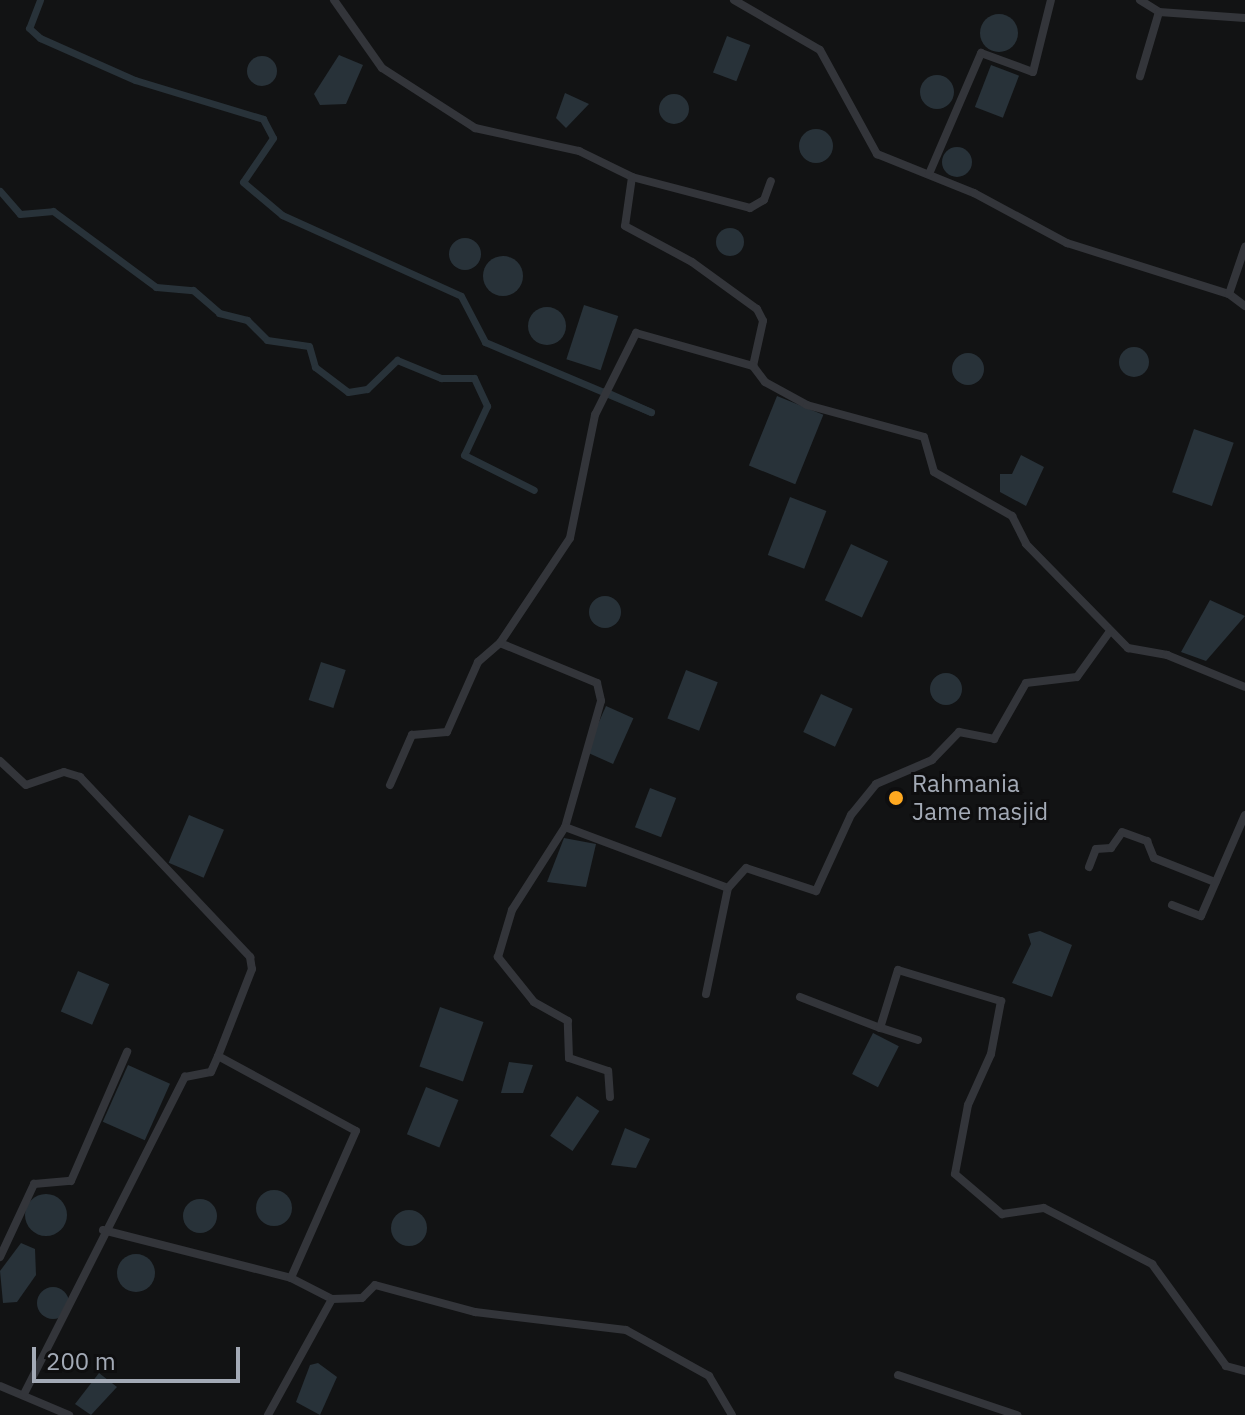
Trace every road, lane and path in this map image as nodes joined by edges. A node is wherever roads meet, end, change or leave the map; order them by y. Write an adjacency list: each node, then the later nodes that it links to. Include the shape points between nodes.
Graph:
1 (334, 0): 9 (street, via 382,68 475,128 579,151)
2 (734, 0): 8 (street, via 814,43 861,118 871,149)
3 (1051, 0): 8 (street, via 1033,72 981,53)
4 (1140, 0): 5 (street)
5 (1159, 12): 6 (street); 7 (street)
6 (1245, 18)
7 (1140, 76)
8 (929, 174): 12 (street, via 1067,243)
9 (632, 177): 10 (street, via 750,208 764,200); 14 (street, via 625,226 692,262 757,309 763,321)
10 (771, 181)
11 (1245, 247): 12 (street)
12 (1229, 294): 13 (street)
13 (1245, 306)
14 (753, 366): 15 (street, via 765,382 807,405 924,437 934,472 1012,516 1026,544); 16 (street, via 636,333 595,415 570,538)
15 (1110, 631): 17 (street, via 1128,648 1167,655); 24 (street, via 1077,677 1026,683 994,739 959,732 932,760 876,784 851,815 820,889 746,868)
16 (500, 643): 19 (street, via 478,662 447,732 412,735); 21 (street, via 597,683 601,701)
17 (1245, 687)
18 (0, 761): 31 (street, via 26,785 64,772 80,777 250,957 252,969)
19 (390, 785)
20 (1245, 815): 23 (street)
21 (565, 827): 24 (street); 32 (street, via 512,910 498,957 534,1002 568,1021 569,1058 608,1071)
22 (1089, 867): 23 (street, via 1096,849 1111,848 1122,832 1147,841 1154,858)
23 (1215, 882): 25 (street, via 1201,916)
24 (728, 888): 26 (street)
25 (1172, 905)
26 (706, 994)
27 (800, 997): 28 (street)
28 (880, 1028): 29 (street); 37 (street, via 898,970 1001,1001 991,1054 968,1105 955,1174 1002,1214 1044,1208 1152,1264 1226,1366)
29 (918, 1040)
30 (127, 1052): 34 (street, via 71,1181 34,1184)
31 (218, 1056): 33 (street, via 211,1072 185,1077); 35 (street, via 356,1131)
32 (610, 1097)
33 (103, 1230): 35 (street); 40 (street)
34 (0, 1257)
35 (291, 1278): 36 (street)
36 (332, 1299): 42 (street); 43 (street, via 362,1298 375,1285 475,1312 626,1330 709,1376)
37 (1245, 1371)
38 (898, 1375): 44 (street)
39 (0, 1386): 40 (street)
40 (24, 1394): 41 (street)
41 (69, 1415)
42 (268, 1415)
43 (732, 1415)
44 (1017, 1415)

